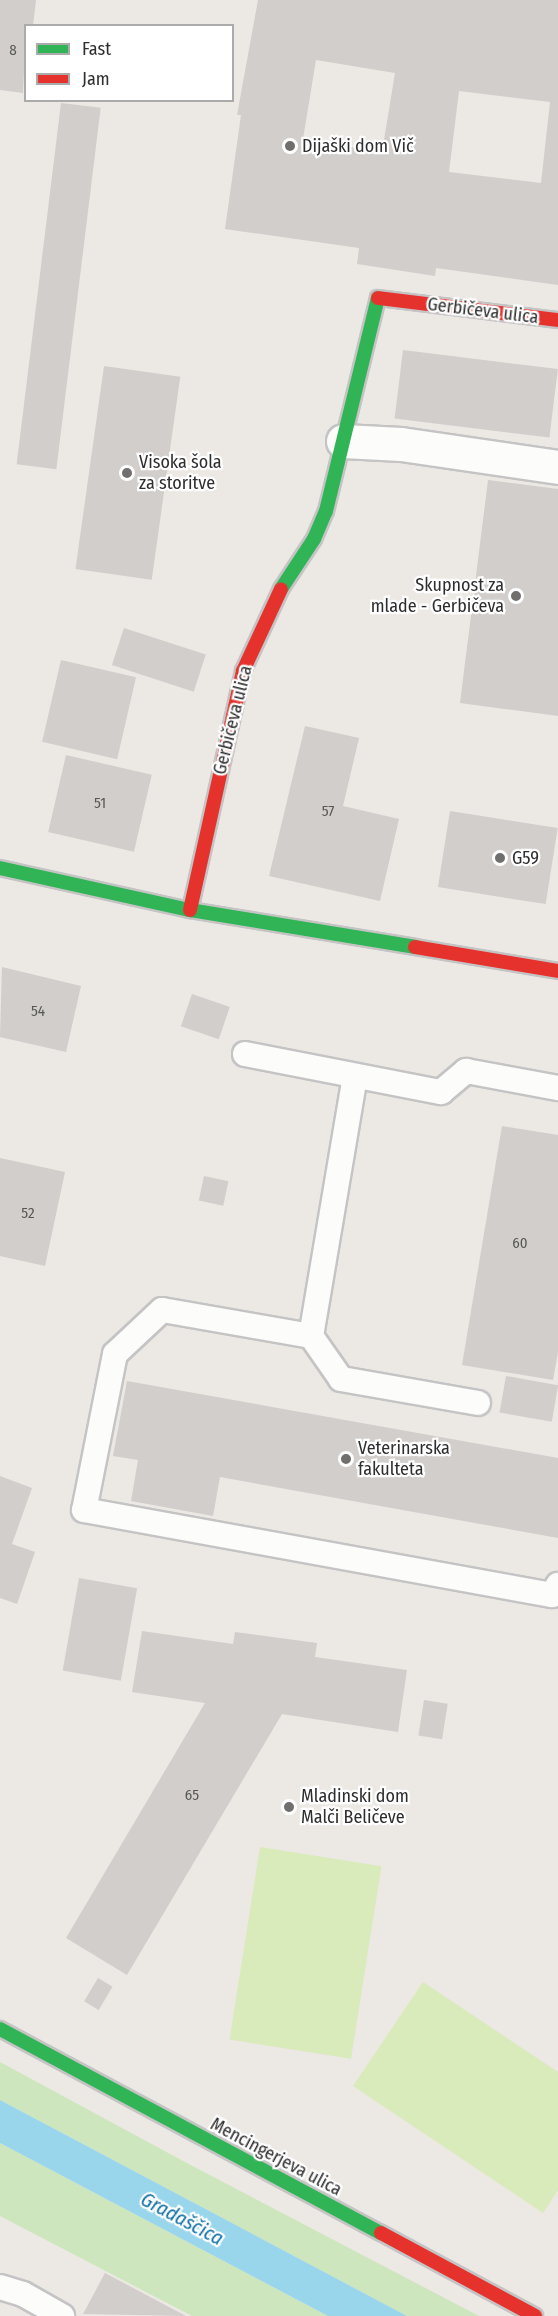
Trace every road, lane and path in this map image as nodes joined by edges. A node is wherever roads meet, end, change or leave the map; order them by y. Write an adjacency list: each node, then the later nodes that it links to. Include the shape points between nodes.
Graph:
1 (558, 320): 2 (street, Gerbičeva ulica, via 376,298)
2 (342, 441): 3 (street, via 401,444); 5 (street, Gerbičeva ulica, via 326,511 314,539 279,592 243,671)
3 (558, 467)
4 (0, 868): 5 (street)
5 (190, 910): 6 (street)
6 (558, 971)
7 (245, 1054): 8 (lane)
8 (355, 1076): 9 (lane, via 441,1092 466,1071); 10 (lane)
9 (558, 1088)
10 (311, 1336): 11 (lane, via 341,1379); 12 (lane, via 162,1310 115,1354 84,1510 552,1595)
11 (478, 1403)
12 (558, 1585)
13 (0, 2029): 16 (street, Mencingerjeva ulica)
14 (0, 2286): 15 (lane, via 32,2298)
15 (62, 2316)
16 (535, 2316)

